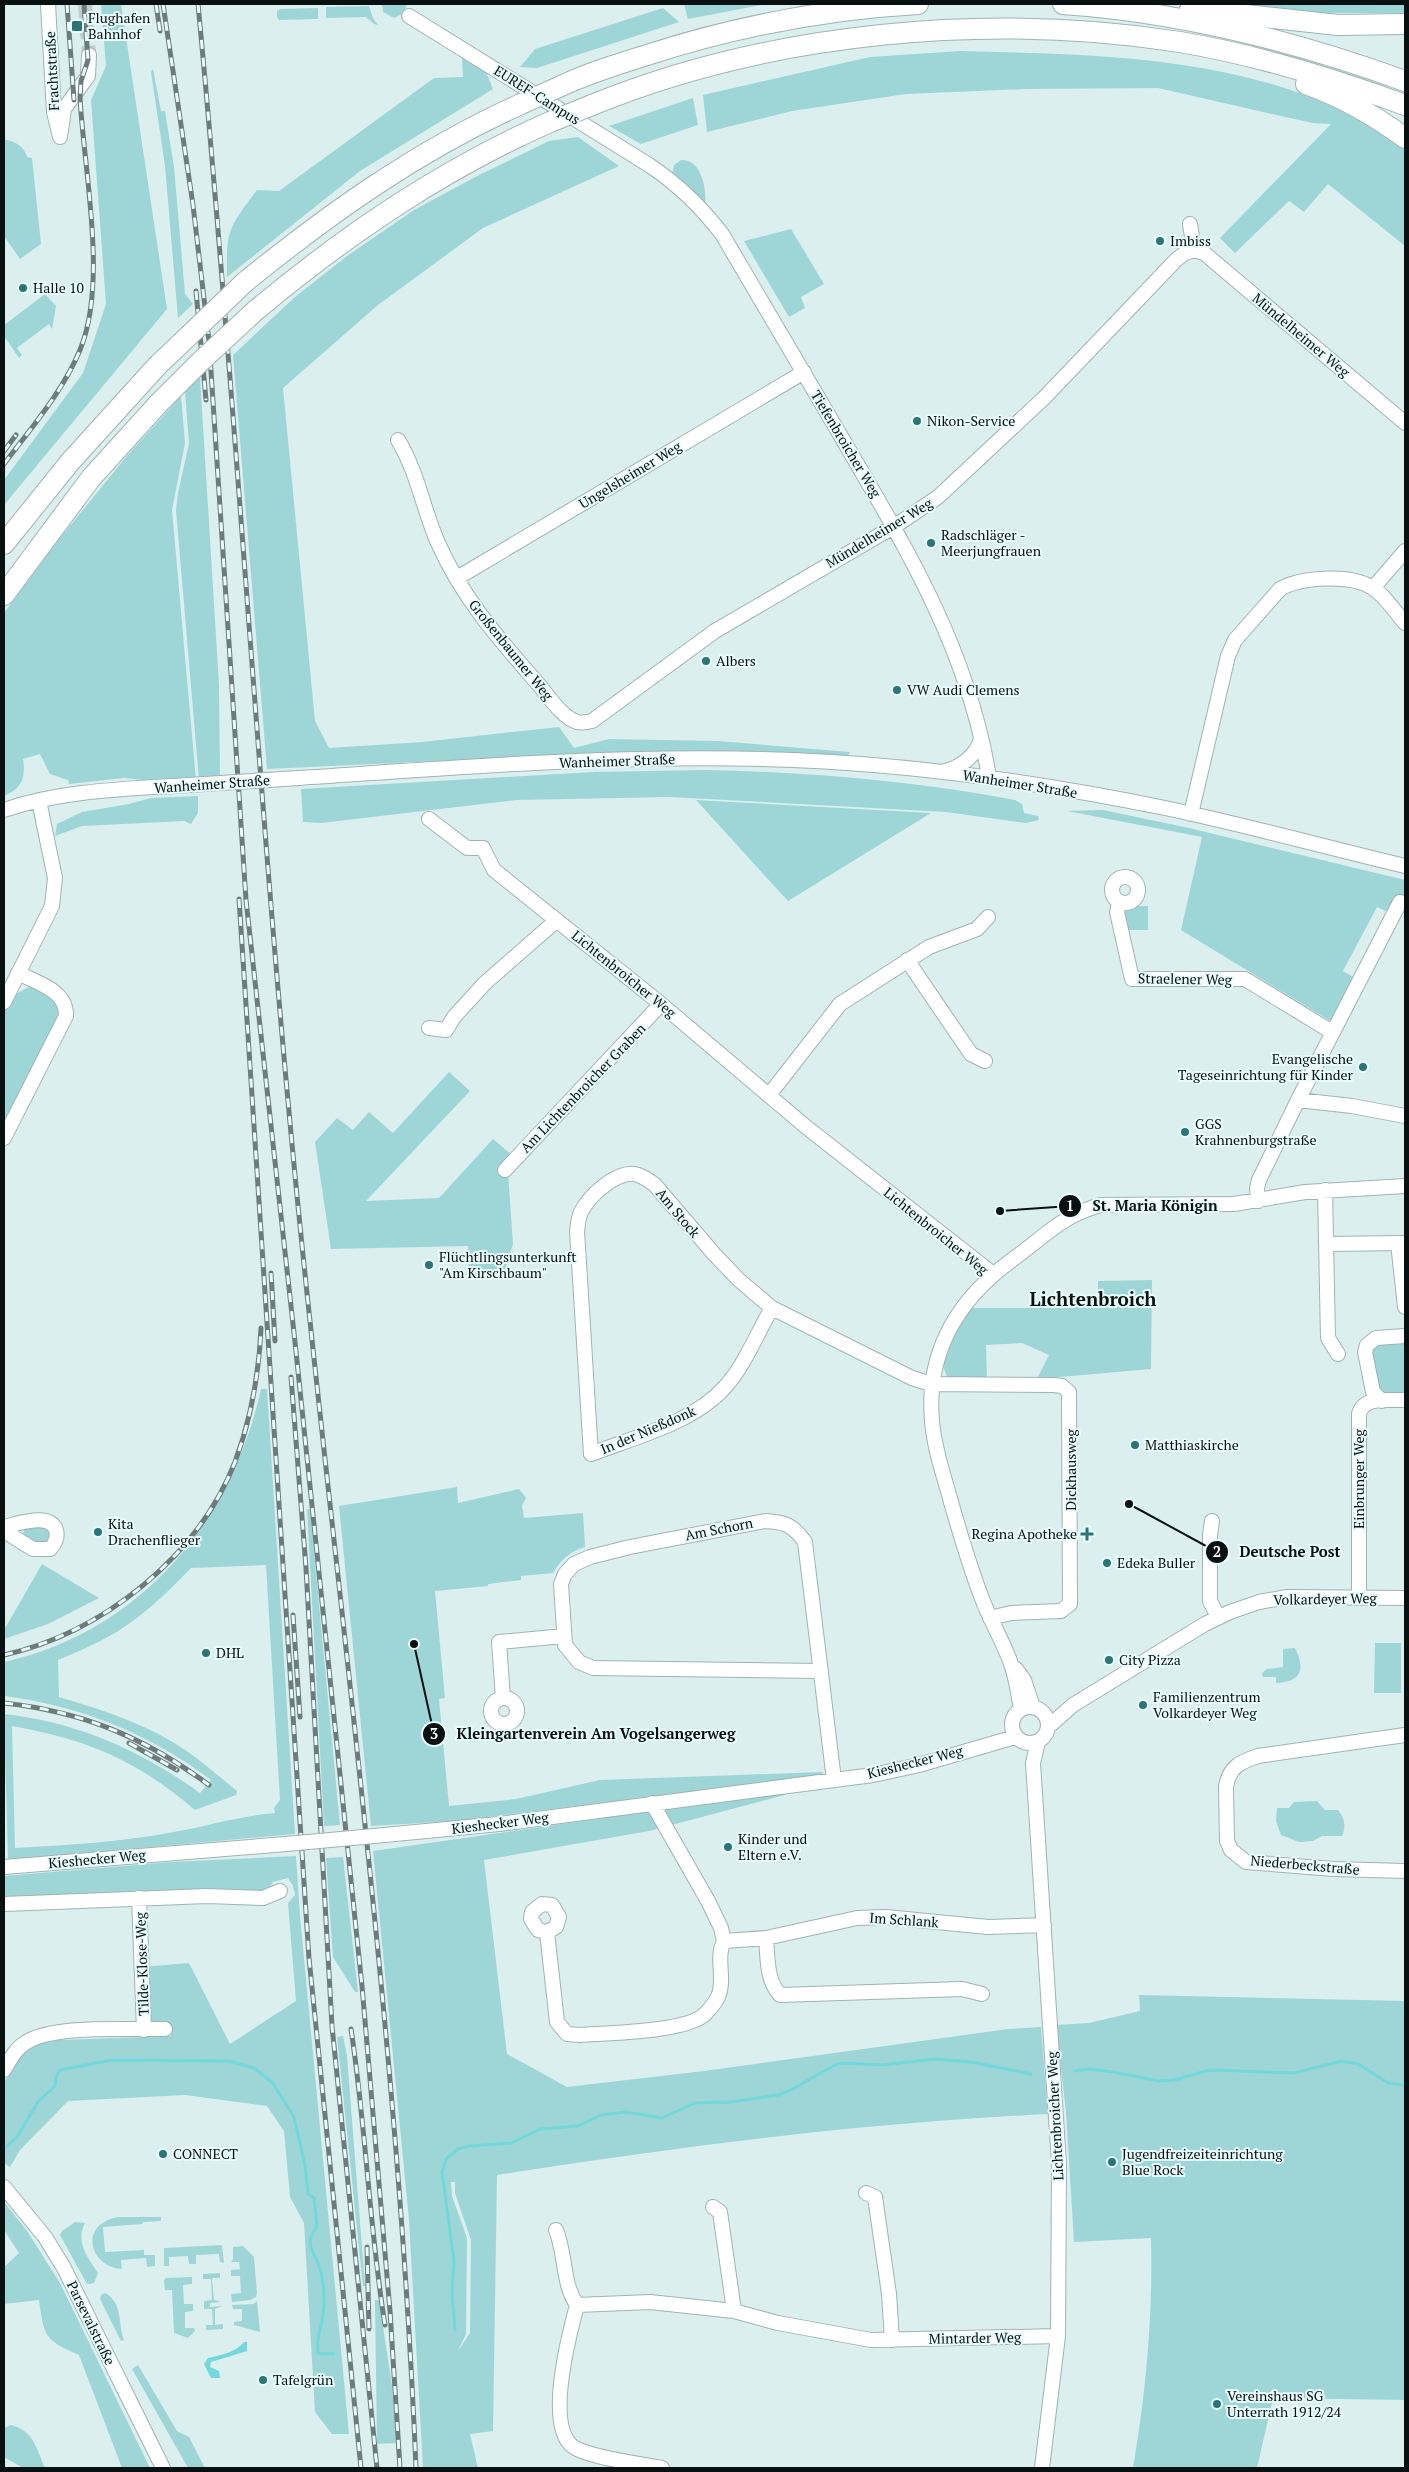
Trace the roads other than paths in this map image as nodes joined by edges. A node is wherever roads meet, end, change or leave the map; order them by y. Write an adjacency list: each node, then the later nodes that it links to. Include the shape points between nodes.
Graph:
1 (48, 4): 8 (street, Frachtstraße, via 54,112 60,137 64,109 88,76)
2 (918, 4): 19 (highway, bridge, via 754,26 660,51 562,86 466,131 364,192 306,232 245,282 157,366 70,462)
3 (1063, 4): 4 (highway)
4 (1136, 11): 6 (highway, via 1182,9 1338,25); 9 (highway, via 1286,42)
5 (409, 16): 12 (street, EUREF-Campus)
6 (1405, 24)
7 (1093, 34): 10 (highway, via 1181,42 1275,62); 11 (highway, via 1138,48 1218,61 1283,77 1373,114); 23 (highway, bridge, via 953,30 809,45 713,66 637,88 490,150 384,212 315,261 255,311 159,403 91,478)
8 (89, 55)
9 (1405, 81)
10 (1405, 104)
11 (1405, 138)
12 (664, 175): 15 (street, Tiefenbroicher Weg, via 722,234)
13 (1190, 224): 14 (street)
14 (1194, 250): 16 (street, Mündelheimer Weg, via 1204,253); 18 (street, Mündelheimer Weg, via 1176,260 1044,398 961,478)
15 (804, 372): 18 (street, Tiefenbroicher Weg); 21 (street, Ungelsheimer Weg)
16 (1405, 423)
17 (398, 440): 21 (street, Großenbaumer Weg, via 416,474 439,545)
18 (895, 526): 25 (street, Mündelheimer Weg, via 732,620 592,721 579,722); 26 (street, Tiefenbroicher Weg, via 955,654 974,704)
19 (4, 544)
20 (1405, 551): 22 (street)
21 (457, 578): 25 (street, Großenbaumer Weg, via 482,619)
22 (1373, 588): 24 (street); 31 (street, via 1358,580 1310,579 1290,583 1267,602 1235,640 1228,656)
23 (4, 595)
24 (1405, 624)
25 (570, 718)
26 (982, 739): 27 (street, via 964,762); 28 (street, Tiefenbroicher Weg)
27 (938, 772): 28 (street, Wanheimer Straße); 29 (street, Wanheimer Straße, bridge, via 794,760 662,759 481,766 189,785 101,791)
28 (989, 777): 31 (street, Wanheimer Straße)
29 (39, 801): 30 (street, Wanheimer Straße); 39 (street, via 55,878 53,898 48,916)
30 (4, 810)
31 (1191, 814): 33 (street, Wanheimer Straße)
32 (429, 820): 37 (street, Lichtenbroicher Weg, via 467,848 483,848 494,870)
33 (1405, 866)
34 (1119, 902): 43 (street, Straelener Weg, via 1117,912 1132,979 1245,979)
35 (1405, 903): 43 (street, via 1400,902)
36 (988, 917): 38 (street, via 977,929 929,947)
37 (557, 920): 41 (street, Lichtenbroicher Weg); 42 (street, via 485,983 446,1030)
38 (907, 960): 44 (street, via 971,1054); 45 (street, via 840,1004)
39 (18, 973): 40 (street); 48 (street, via 60,996 66,1016)
40 (4, 1002)
41 (661, 1004): 45 (street, Lichtenbroicher Weg); 49 (street, Am Lichtenbroicher Graben)
42 (429, 1028)
43 (1332, 1032): 46 (street)
44 (985, 1061)
45 (769, 1095): 55 (street, Lichtenbroicher Weg)
46 (1298, 1100): 47 (street); 52 (street, via 1259,1180)
47 (1405, 1116)
48 (4, 1138)
49 (505, 1170)
50 (1405, 1186): 51 (street)
51 (1325, 1190): 52 (street); 54 (street)
52 (1258, 1201): 55 (street, via 1101,1205 1080,1210)
53 (1402, 1243): 54 (street); 56 (street)
54 (1326, 1244): 59 (street, via 1328,1338)
55 (993, 1274): 60 (street, Lichtenbroicher Weg, via 964,1303 942,1345)
56 (1405, 1307)
57 (772, 1308): 60 (street, Am Stock, via 912,1378); 63 (street, In der Nießdonk, via 735,1374 724,1389 704,1406); 63 (street, Am Stock, via 714,1254 655,1185 634,1174 612,1180 582,1211 577,1231)
58 (1405, 1336): 62 (street, via 1376,1338 1367,1345 1365,1352 1373,1392)
59 (1338, 1354)
60 (931, 1384): 70 (street, Lichtenbroicher Weg, via 932,1423 942,1469 967,1558); 70 (street, Dickhausweg, via 1054,1385 1066,1389 1070,1396 1070,1604 1061,1612)
61 (1405, 1400): 62 (street, Einbrunger Weg)
62 (1382, 1401): 67 (street, Einbrunger Weg, via 1363,1405 1359,1414)
63 (592, 1454)
64 (1212, 1521): 69 (street, via 1210,1601)
65 (4, 1527): 66 (street, via 43,1520 56,1530 56,1540 50,1549 38,1550)
66 (4, 1531)
67 (1359, 1598): 68 (street, Volkardeyer Weg); 69 (street, Volkardeyer Weg, via 1287,1597 1259,1602)
68 (1405, 1598)
69 (1218, 1617): 74 (street, Volkardeyer Weg)
70 (990, 1618): 75 (street, Lichtenbroicher Weg, via 1011,1662 1024,1680)
71 (564, 1636): 72 (street, Am Schorn, via 565,1645 578,1662 593,1668); 72 (street, Am Schorn, via 561,1584 574,1564 598,1555 697,1533 765,1521 785,1522 806,1542); 73 (street, via 498,1642)
72 (821, 1671): 83 (street, Am Schorn)
73 (503, 1698)
74 (1073, 1705): 75 (street, Volkardeyer Weg); 77 (street, Volkardeyer Weg)
75 (1032, 1709): 76 (street, via 1015,1714); 77 (street, via 1047,1719)
76 (1011, 1722): 79 (street); 80 (street, Kieshecker Weg, via 1001,1736)
77 (1048, 1727): 81 (street, Volkardeyer Weg)
78 (1405, 1735): 86 (street, Niederbeckstraße, via 1258,1756 1235,1766 1226,1787 1227,1841 1231,1850 1246,1862 1324,1869)
79 (1019, 1740): 80 (street, Kieshecker Weg); 81 (street); 82 (street, Lichtenbroicher Weg)
80 (991, 1742): 83 (street, Kieshecker Weg, via 918,1765)
81 (1038, 1742): 82 (street, Lichtenbroicher Weg)
82 (1033, 1764): 90 (street, Lichtenbroicher Weg)
83 (834, 1780): 84 (street, Kieshecker Weg)
84 (652, 1803): 85 (street, Kieshecker Weg, bridge, via 499,1824); 93 (street, via 708,1901)
85 (4, 1868)
86 (1405, 1871)
87 (280, 1892): 88 (street, via 263,1898)
88 (139, 1898): 89 (street); 95 (street, Tilde-Klose-Weg)
89 (4, 1904)
90 (1044, 1925): 92 (street, Im Schlank, via 988,1927 886,1916 857,1918); 104 (street, Lichtenbroicher Weg, via 1059,2164)
91 (547, 1932): 93 (street, via 557,2022 567,2034 580,2035 662,2028 703,2016 720,1991 719,1951)
92 (766, 1938): 93 (street, Im Schlank); 94 (street, via 769,1976 780,1995 962,1989)
93 (724, 1941)
94 (982, 1994)
95 (144, 2030): 96 (street, Tilde-Klose-Weg); 97 (street, Tilde-Klose-Weg, via 44,2034 20,2047)
96 (165, 2030)
97 (4, 2070)
98 (4, 2187): 106 (street, Parsevalstraße, via 45,2237 64,2268)
99 (866, 2193): 105 (street, via 875,2197)
100 (713, 2207): 103 (street, via 720,2212)
101 (556, 2230): 102 (street, via 569,2293)
102 (577, 2305): 103 (street, Mintarder Weg, via 650,2302); 107 (street, via 563,2361 560,2404 563,2427 570,2444 584,2453)
103 (734, 2311): 105 (street, Mintarder Weg, via 778,2323 871,2340)
104 (1058, 2336): 105 (street, Mintarder Weg); 108 (street, Lichtenbroicher Weg)
105 (892, 2340)
106 (163, 2468)
107 (662, 2468)
108 (1042, 2468)

